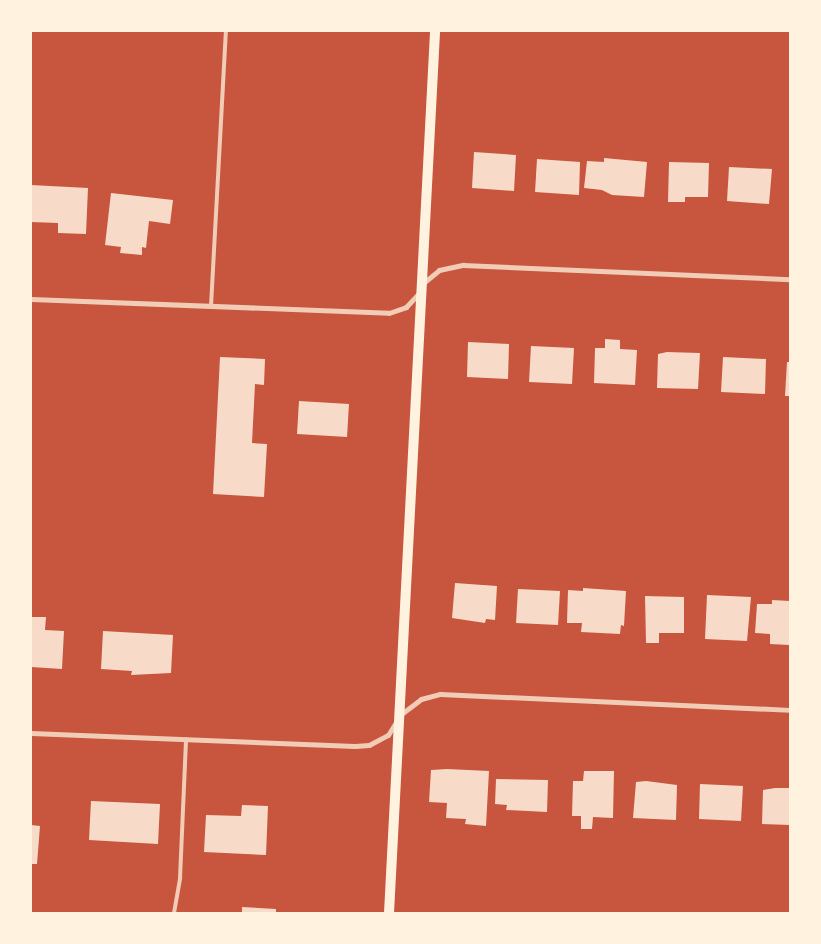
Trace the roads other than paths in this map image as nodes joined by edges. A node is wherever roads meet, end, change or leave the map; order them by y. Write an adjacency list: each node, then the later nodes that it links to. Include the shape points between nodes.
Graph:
1 (226, 31): 6 (lane)
2 (435, 31): 4 (main road)
3 (790, 280): 4 (street, via 463,264 439,270)
4 (423, 283): 6 (street, via 413,302 389,313); 8 (main road)
5 (31, 299): 6 (street)
6 (211, 306)
7 (790, 710): 8 (street, via 440,694 421,699)
8 (400, 714): 10 (street, via 388,735 369,745); 12 (main road)
9 (31, 733): 10 (street)
10 (186, 740): 11 (lane, via 180,878)
11 (174, 913)
12 (389, 913)

